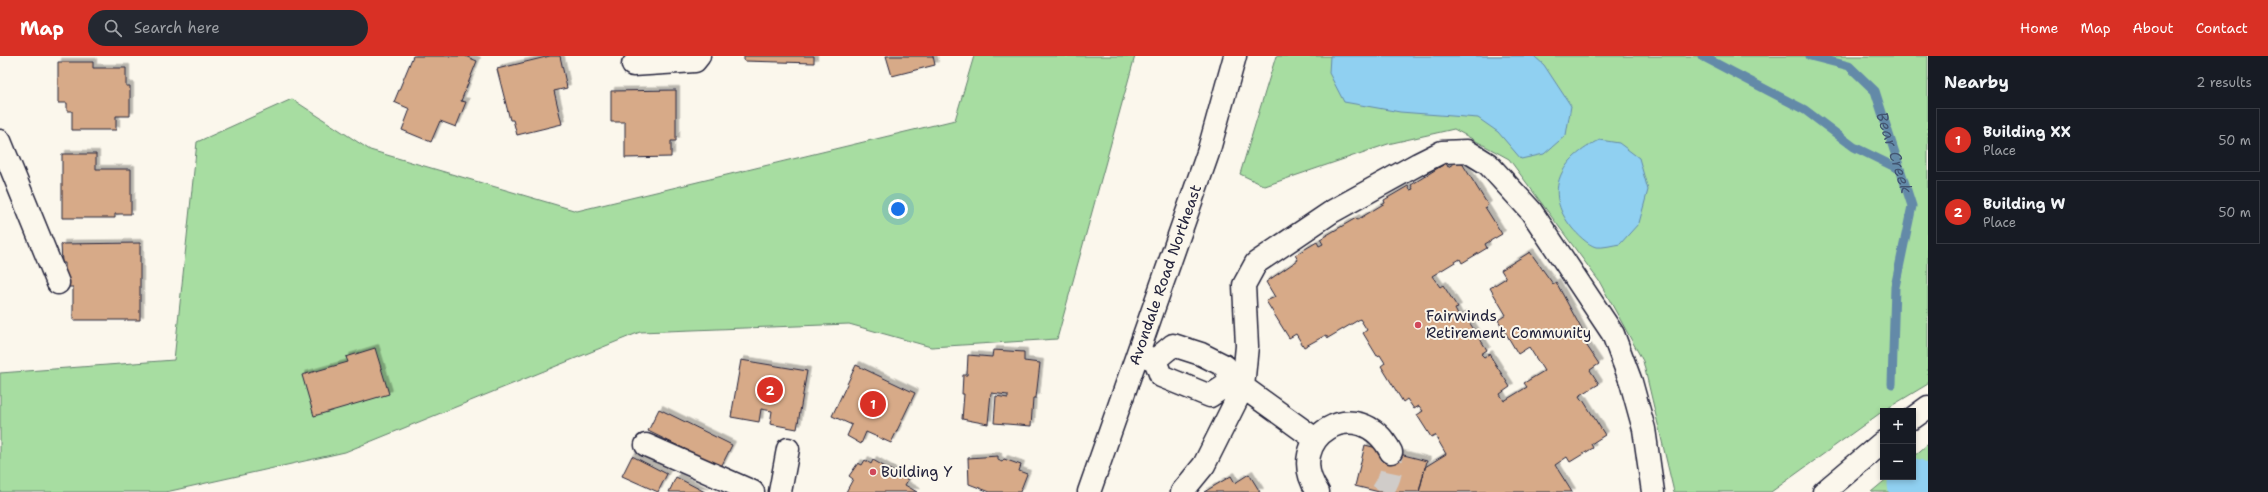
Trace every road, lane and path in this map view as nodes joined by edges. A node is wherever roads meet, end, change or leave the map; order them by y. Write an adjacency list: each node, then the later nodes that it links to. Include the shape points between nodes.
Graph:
1 (699, 56): 3 (main road, via 695,61)
2 (1234, 56): 6 (main road, Avondale Road Northeast)
3 (633, 65)
4 (0, 141): 5 (main road)
5 (58, 283)
6 (1147, 357): 7 (main road, via 1161,376 1210,396); 7 (main road, via 1173,345 1201,354 1225,366); 17 (main road, Avondale Road Northeast)
7 (1237, 384): 10 (main road); 18 (main road, via 1204,466); 20 (main road, via 1247,346 1244,285 1256,263 1333,211 1418,164 1442,152 1466,151 1488,164 1531,211 1613,334 1631,382 1644,429)
8 (1928, 407): 9 (main road)
9 (1916, 416)
10 (1315, 439): 14 (main road, via 1334,425 1348,422 1362,424 1375,430 1385,440); 19 (main road, via 1308,456 1308,470 1311,483)
11 (646, 444): 15 (main road)
12 (1881, 444): 21 (main road)
13 (788, 449): 16 (main road)
14 (1391, 452)
15 (753, 492)
16 (780, 492)
17 (1089, 492)
18 (1182, 492)
19 (1318, 492)
20 (1653, 492)
21 (1824, 492)

